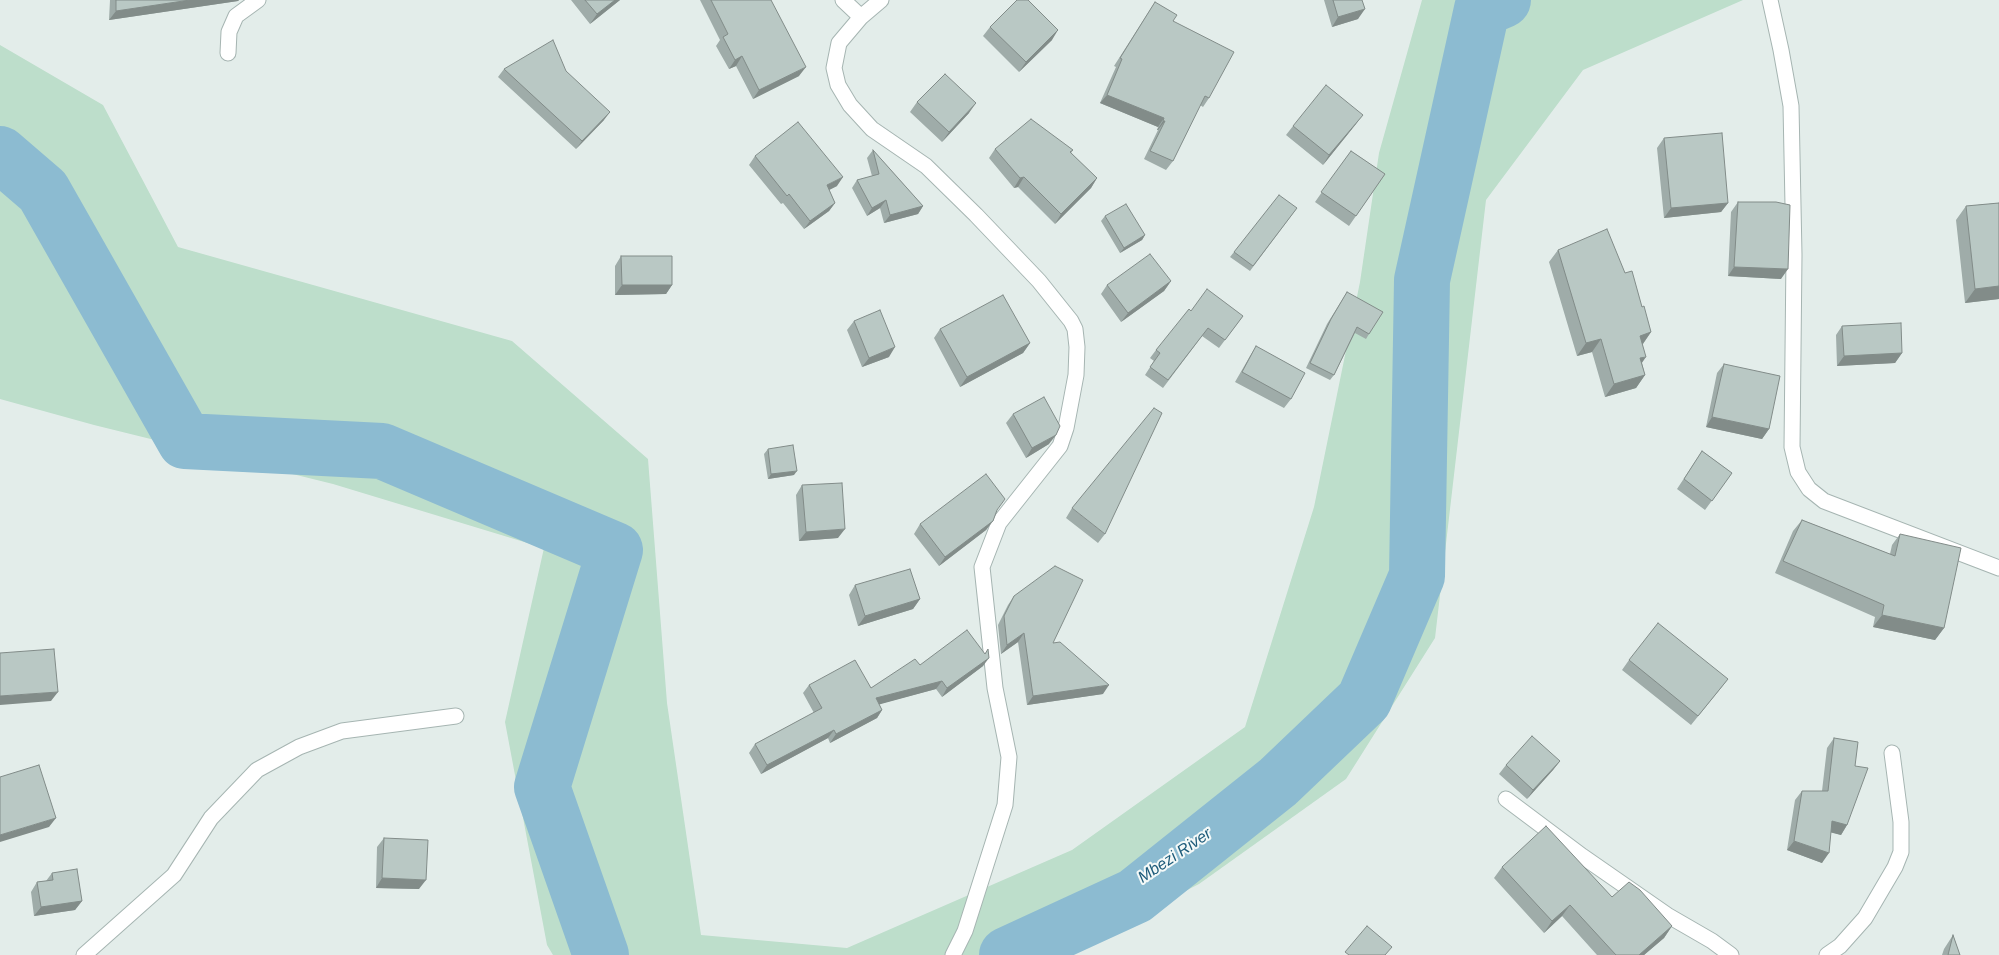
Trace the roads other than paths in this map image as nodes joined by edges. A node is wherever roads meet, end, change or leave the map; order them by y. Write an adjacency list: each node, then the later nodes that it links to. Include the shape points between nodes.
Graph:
1 (258, 0): 6 (street, via 236,16 229,32)
2 (843, 0): 5 (street)
3 (881, 0): 5 (street)
4 (1770, 0): 7 (street, via 1782,50 1790,106 1794,255 1792,447 1798,472 1809,489 1824,501)
5 (861, 17): 12 (street, via 839,43 834,68 838,85 850,105 872,129 926,166 976,215 1039,281 1076,329 1076,375 1060,446 999,523 982,567 995,688 1009,757 1005,806 965,931)
6 (228, 53)
7 (1999, 568)
8 (456, 716): 11 (street, via 342,731 299,746 257,770 211,818 174,875)
9 (1892, 753): 14 (street, via 1901,822 1901,852 1866,918)
10 (1506, 799): 13 (street, via 1667,915)
11 (84, 955)
12 (953, 955)
13 (1731, 955)
14 (1827, 955)

